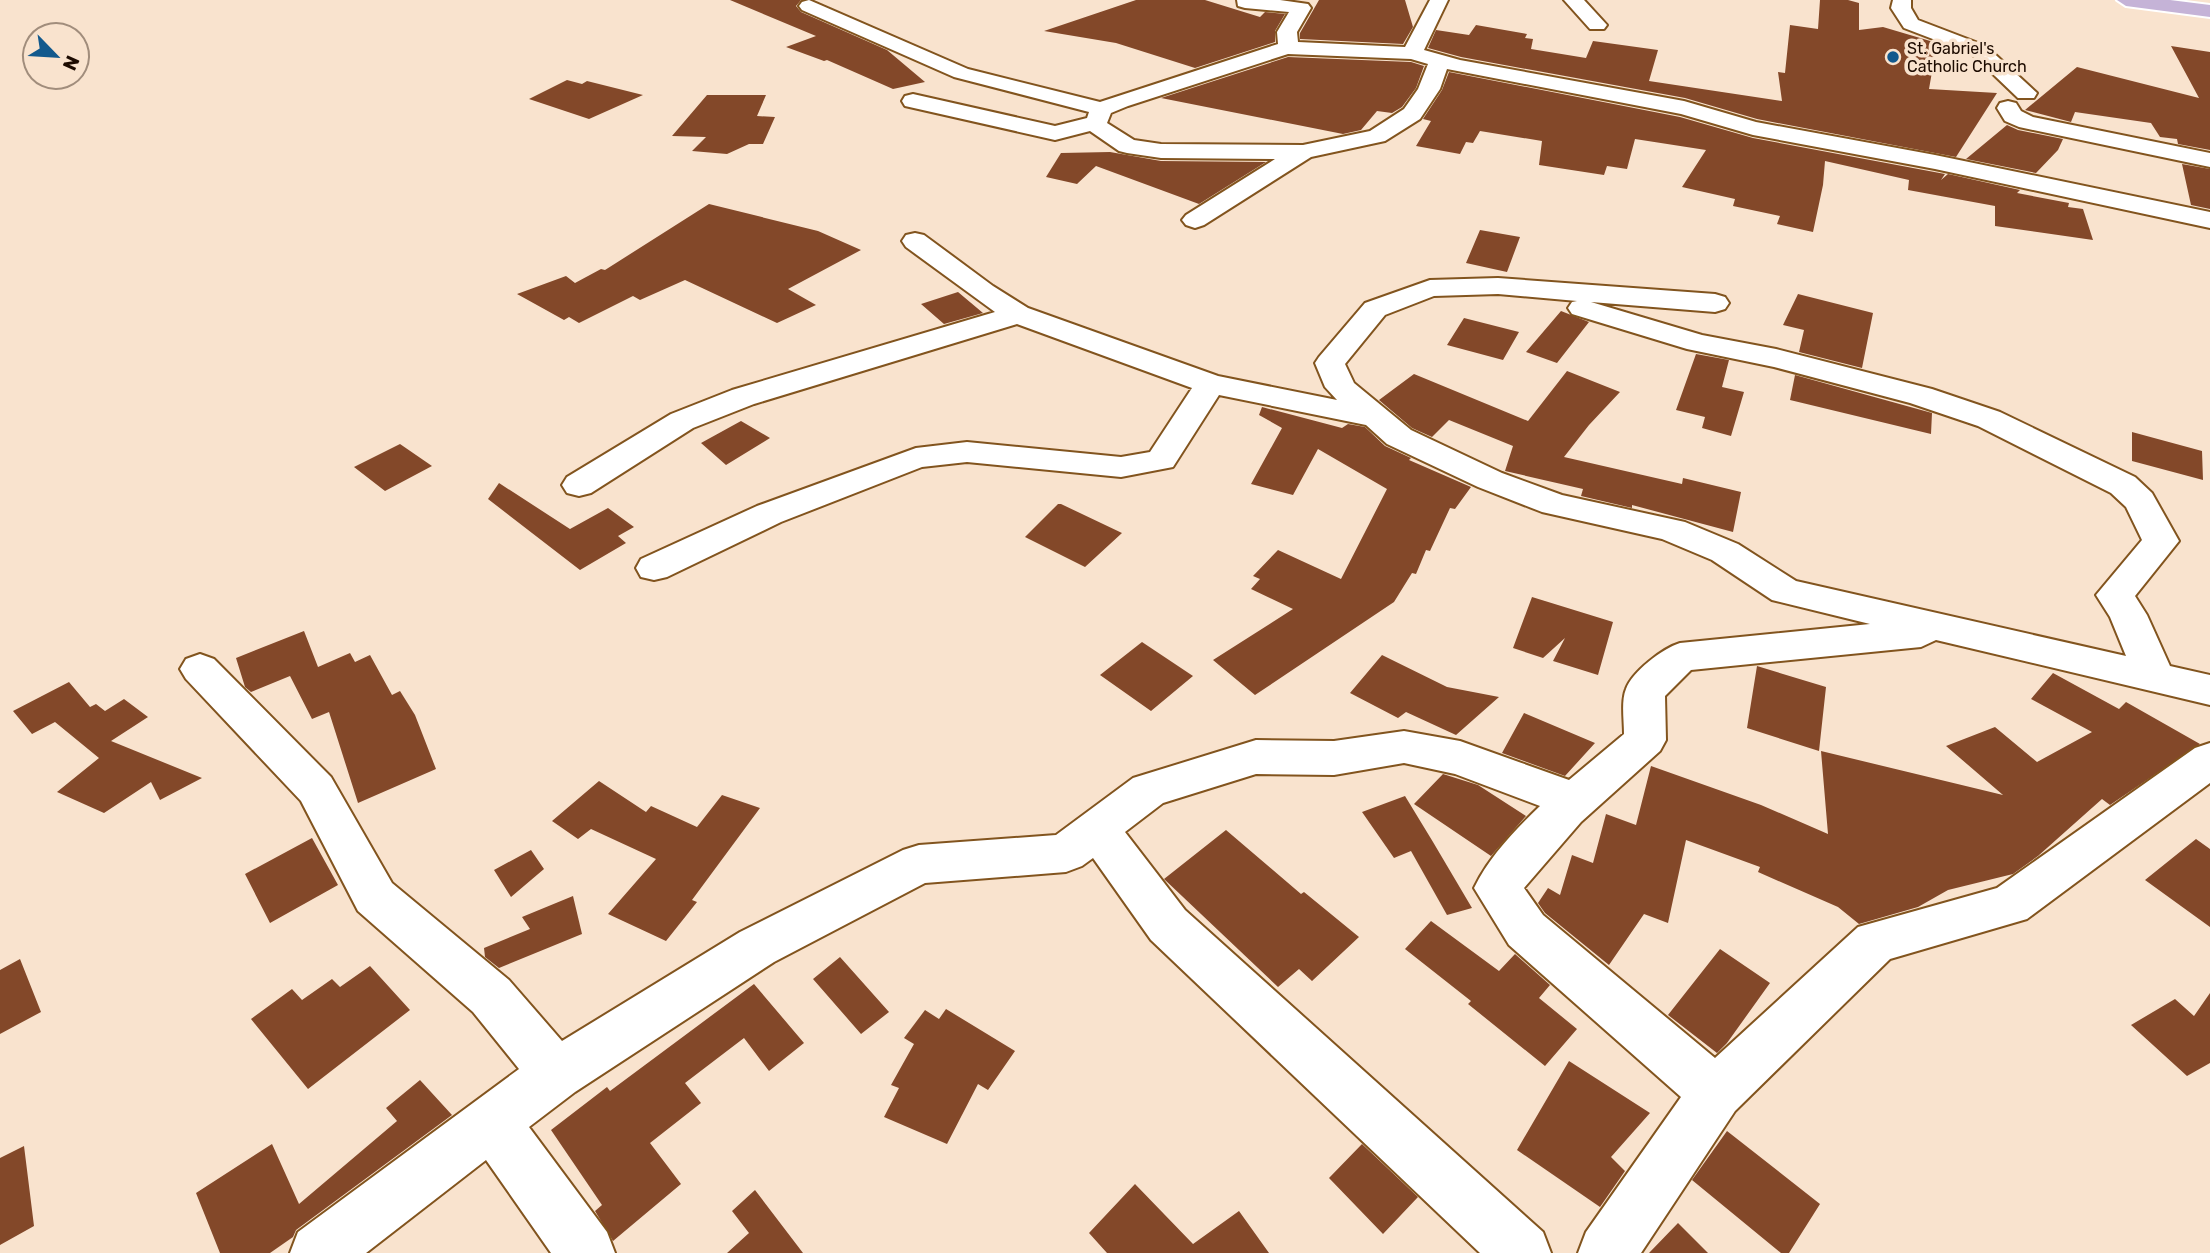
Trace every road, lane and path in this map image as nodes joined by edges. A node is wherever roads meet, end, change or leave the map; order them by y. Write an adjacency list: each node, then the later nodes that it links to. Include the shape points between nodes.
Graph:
1 (1247, 0): 9 (street, via 1301,8 1287,32)
2 (1439, 0): 10 (street)
3 (1573, 0): 8 (street)
4 (1902, 0): 15 (street, via 1901,8 1911,24 1979,50 2017,100 2013,116)
5 (2126, 0): 7 (main road)
6 (809, 6): 13 (street, via 961,73)
7 (2210, 11)
8 (1597, 24)
9 (1288, 48): 10 (street); 13 (street, via 1258,55)
10 (1412, 53): 11 (street)
11 (1440, 61): 14 (street, via 1412,114 1377,136); 17 (street)
12 (913, 101): 13 (street, via 1055,134)
13 (1099, 116): 14 (street, via 1099,128 1127,146)
14 (1303, 152): 16 (street)
15 (2210, 160)
16 (1195, 220)
17 (2210, 220)
18 (915, 242): 21 (street)
19 (1499, 286): 20 (street); 23 (street, via 1430,288 1374,309 1329,363 1340,387); 28 (street, via 1697,343 1776,358 1921,396 1989,419 2123,485 2140,501 2161,541 2115,595)
20 (1715, 303)
21 (1018, 314): 22 (street); 24 (street, via 743,397 682,421)
22 (1210, 384): 23 (street); 25 (street, via 1161,460 1121,467 967,452 916,458 769,514)
23 (1376, 417): 26 (street, via 1399,437 1490,480 1554,504 1672,530 1725,552 1785,591)
24 (579, 485)
25 (654, 568)
26 (1951, 630): 28 (street); 31 (street, via 1680,657 1645,691 1645,740)
27 (200, 669): 33 (street, via 316,789 375,897 491,996)
28 (2155, 678): 29 (street)
29 (2210, 691)
30 (2210, 760): 34 (street, via 2010,905 1875,942)
31 (1575, 801): 32 (street, via 1460,758 1404,747 1334,758 1256,757 1148,790); 34 (street, via 1521,853 1497,888 1526,930)
32 (1097, 829): 33 (street, via 1066,853 919,864 757,947); 38 (street, via 1168,925)
33 (556, 1074): 35 (street)
34 (1716, 1093): 39 (street)
35 (492, 1122): 36 (street); 37 (street)
36 (319, 1253)
37 (586, 1253)
38 (1522, 1253)
39 (1607, 1253)

